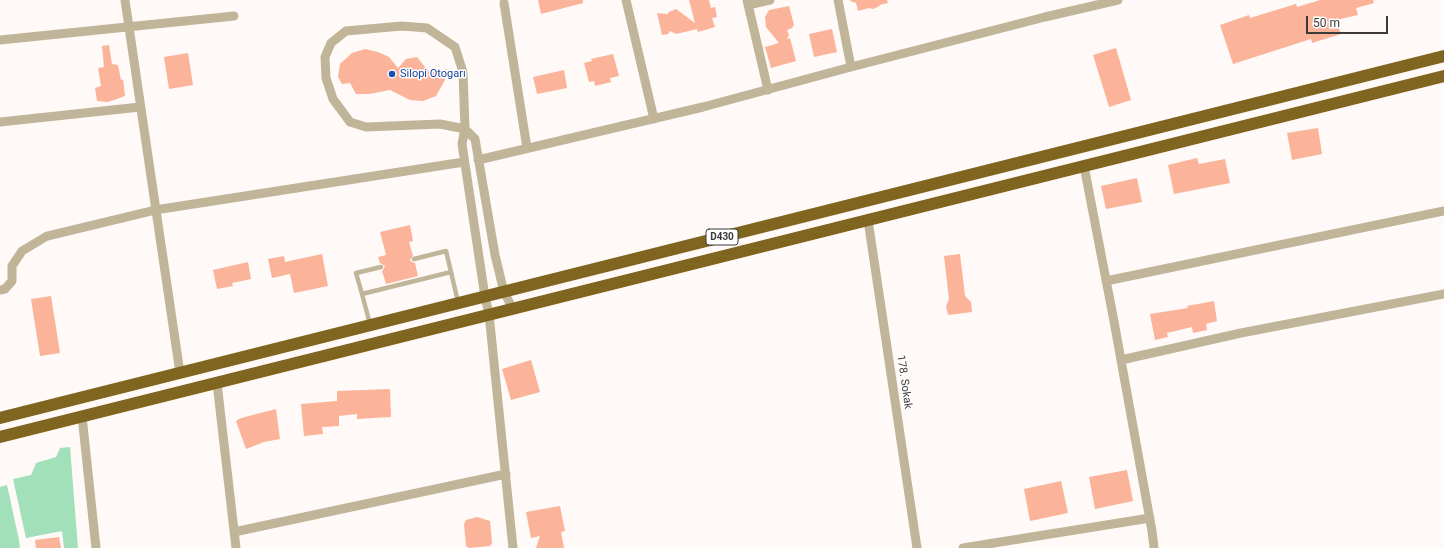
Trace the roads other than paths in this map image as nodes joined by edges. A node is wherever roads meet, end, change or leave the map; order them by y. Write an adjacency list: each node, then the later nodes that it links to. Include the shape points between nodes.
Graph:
1 (124, 0): 9 (street)
2 (626, 0): 16 (street)
3 (770, 0): 6 (street)
4 (838, 0): 12 (street)
5 (1118, 0): 12 (street)
6 (748, 2): 14 (street)
7 (504, 3): 19 (street)
8 (234, 16): 9 (street)
9 (129, 26): 10 (street); 15 (street)
10 (0, 40)
11 (1444, 56): 31 (highway, D430)
12 (851, 67): 14 (street)
13 (1444, 76): 22 (highway, D430)
14 (768, 90): 16 (street)
15 (140, 107): 17 (street); 23 (street)
16 (654, 119): 19 (street)
17 (0, 122)
18 (465, 129): 18 (street, via 463,72 455,47 427,28 402,26 346,31 331,43 325,57 326,78 333,99 350,122 366,127 440,124); 20 (street, via 475,139); 21 (street, via 462,144)
19 (528, 148): 20 (street)
20 (478, 160): 31 (street)
21 (464, 162): 23 (street); 34 (street)
22 (1084, 166): 25 (highway, D430); 29 (street)
23 (155, 210): 30 (street, via 47,236 22,251 12,266 12,280 5,289); 40 (street)
24 (1444, 211): 29 (street)
25 (868, 220): 36 (highway, D430); 51 (street, 178. Sokak)
26 (414, 259): 28 (lane, via 446,251)
27 (381, 267): 32 (lane, via 356,273)
28 (451, 272): 32 (lane); 35 (lane)
29 (1106, 281): 39 (street)
30 (0, 290)
31 (504, 292): 34 (highway, D430); 36 (street)
32 (362, 294): 38 (lane)
33 (1444, 294): 39 (street, via 1241,333)
34 (485, 297): 35 (highway, D430); 37 (street)
35 (459, 304): 38 (highway, D430)
36 (513, 308): 37 (highway, D430)
37 (490, 314): 41 (highway, D430); 45 (street)
38 (370, 326): 40 (highway, D430)
39 (1121, 360): 46 (street)
40 (180, 373): 43 (highway, D430)
41 (217, 383): 42 (highway, D430); 47 (street)
42 (82, 416): 44 (highway, D430); 48 (street)
43 (0, 418)
44 (0, 437)
45 (506, 474): 47 (street); 50 (street)
46 (1150, 518): 52 (street); 53 (street)
47 (234, 532): 49 (street)
48 (96, 548)
49 (236, 548)
50 (513, 548)
51 (917, 548)
52 (962, 548)
53 (1154, 548)

